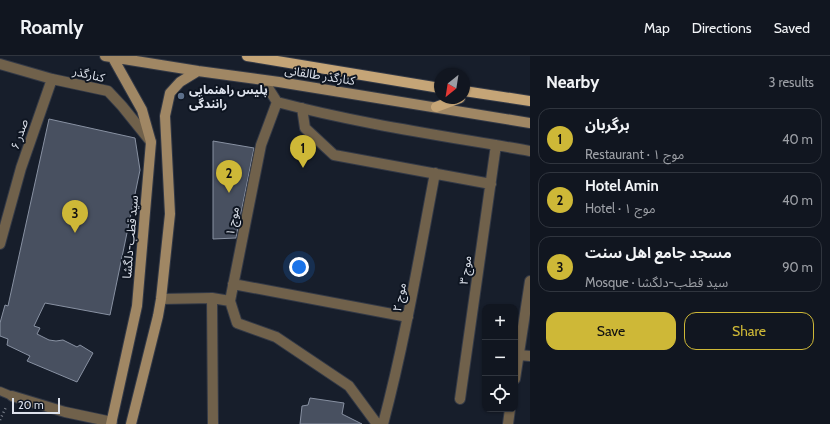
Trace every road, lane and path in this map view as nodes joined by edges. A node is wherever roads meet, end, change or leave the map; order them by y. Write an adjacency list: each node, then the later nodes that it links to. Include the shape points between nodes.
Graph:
1 (247, 56): 3 (main road)
2 (109, 57): 5 (main road, کنارگذر طالقانی); 16 (main road, سید قطب-دلگشا, via 142,110)
3 (256, 57): 8 (main road)
4 (0, 64): 6 (street, کنارگذر)
5 (198, 71): 7 (main road, کنارگذر طالقانی); 25 (main road, via 180,82 170,93 165,116 170,214)
6 (52, 78): 16 (street, کنارگذر, via 108,91); 21 (street, صدر ۶, via 21,168)
7 (263, 80): 10 (street); 13 (main road, کنارگذر طالقانی)
8 (434, 87)
9 (470, 94): 11 (main road)
10 (278, 102): 14 (street); 23 (street, موج ۱, via 261,145)
11 (530, 102)
12 (444, 104): 13 (main road)
13 (436, 107): 15 (main road, کنارگذر طالقانی)
14 (302, 108): 17 (street); 19 (street, via 305,128 334,155)
15 (530, 123)
16 (151, 142): 35 (main road, سید قطب-دلگشا, via 137,306)
17 (496, 145): 18 (street); 20 (street, موج ۳)
18 (530, 151)
19 (435, 173): 20 (street); 27 (street, موج ۲)
20 (491, 184): 33 (street, موج ۳)
21 (0, 244)
22 (530, 281): 28 (street)
23 (233, 284): 26 (street, موج ۱); 27 (street)
24 (212, 298): 25 (street); 26 (street); 37 (street)
25 (161, 299): 36 (main road)
26 (230, 301): 38 (street, via 237,323 276,338 349,386)
27 (408, 317): 39 (street, موج ۲)
28 (519, 355): 29 (street); 30 (street)
29 (530, 356)
30 (516, 376)
31 (0, 391): 32 (lane)
32 (12, 396): 35 (street)
33 (460, 399)
34 (510, 412): 40 (street)
35 (111, 423)
36 (131, 424)
37 (213, 424)
38 (377, 424)
39 (383, 424)
40 (508, 424)

